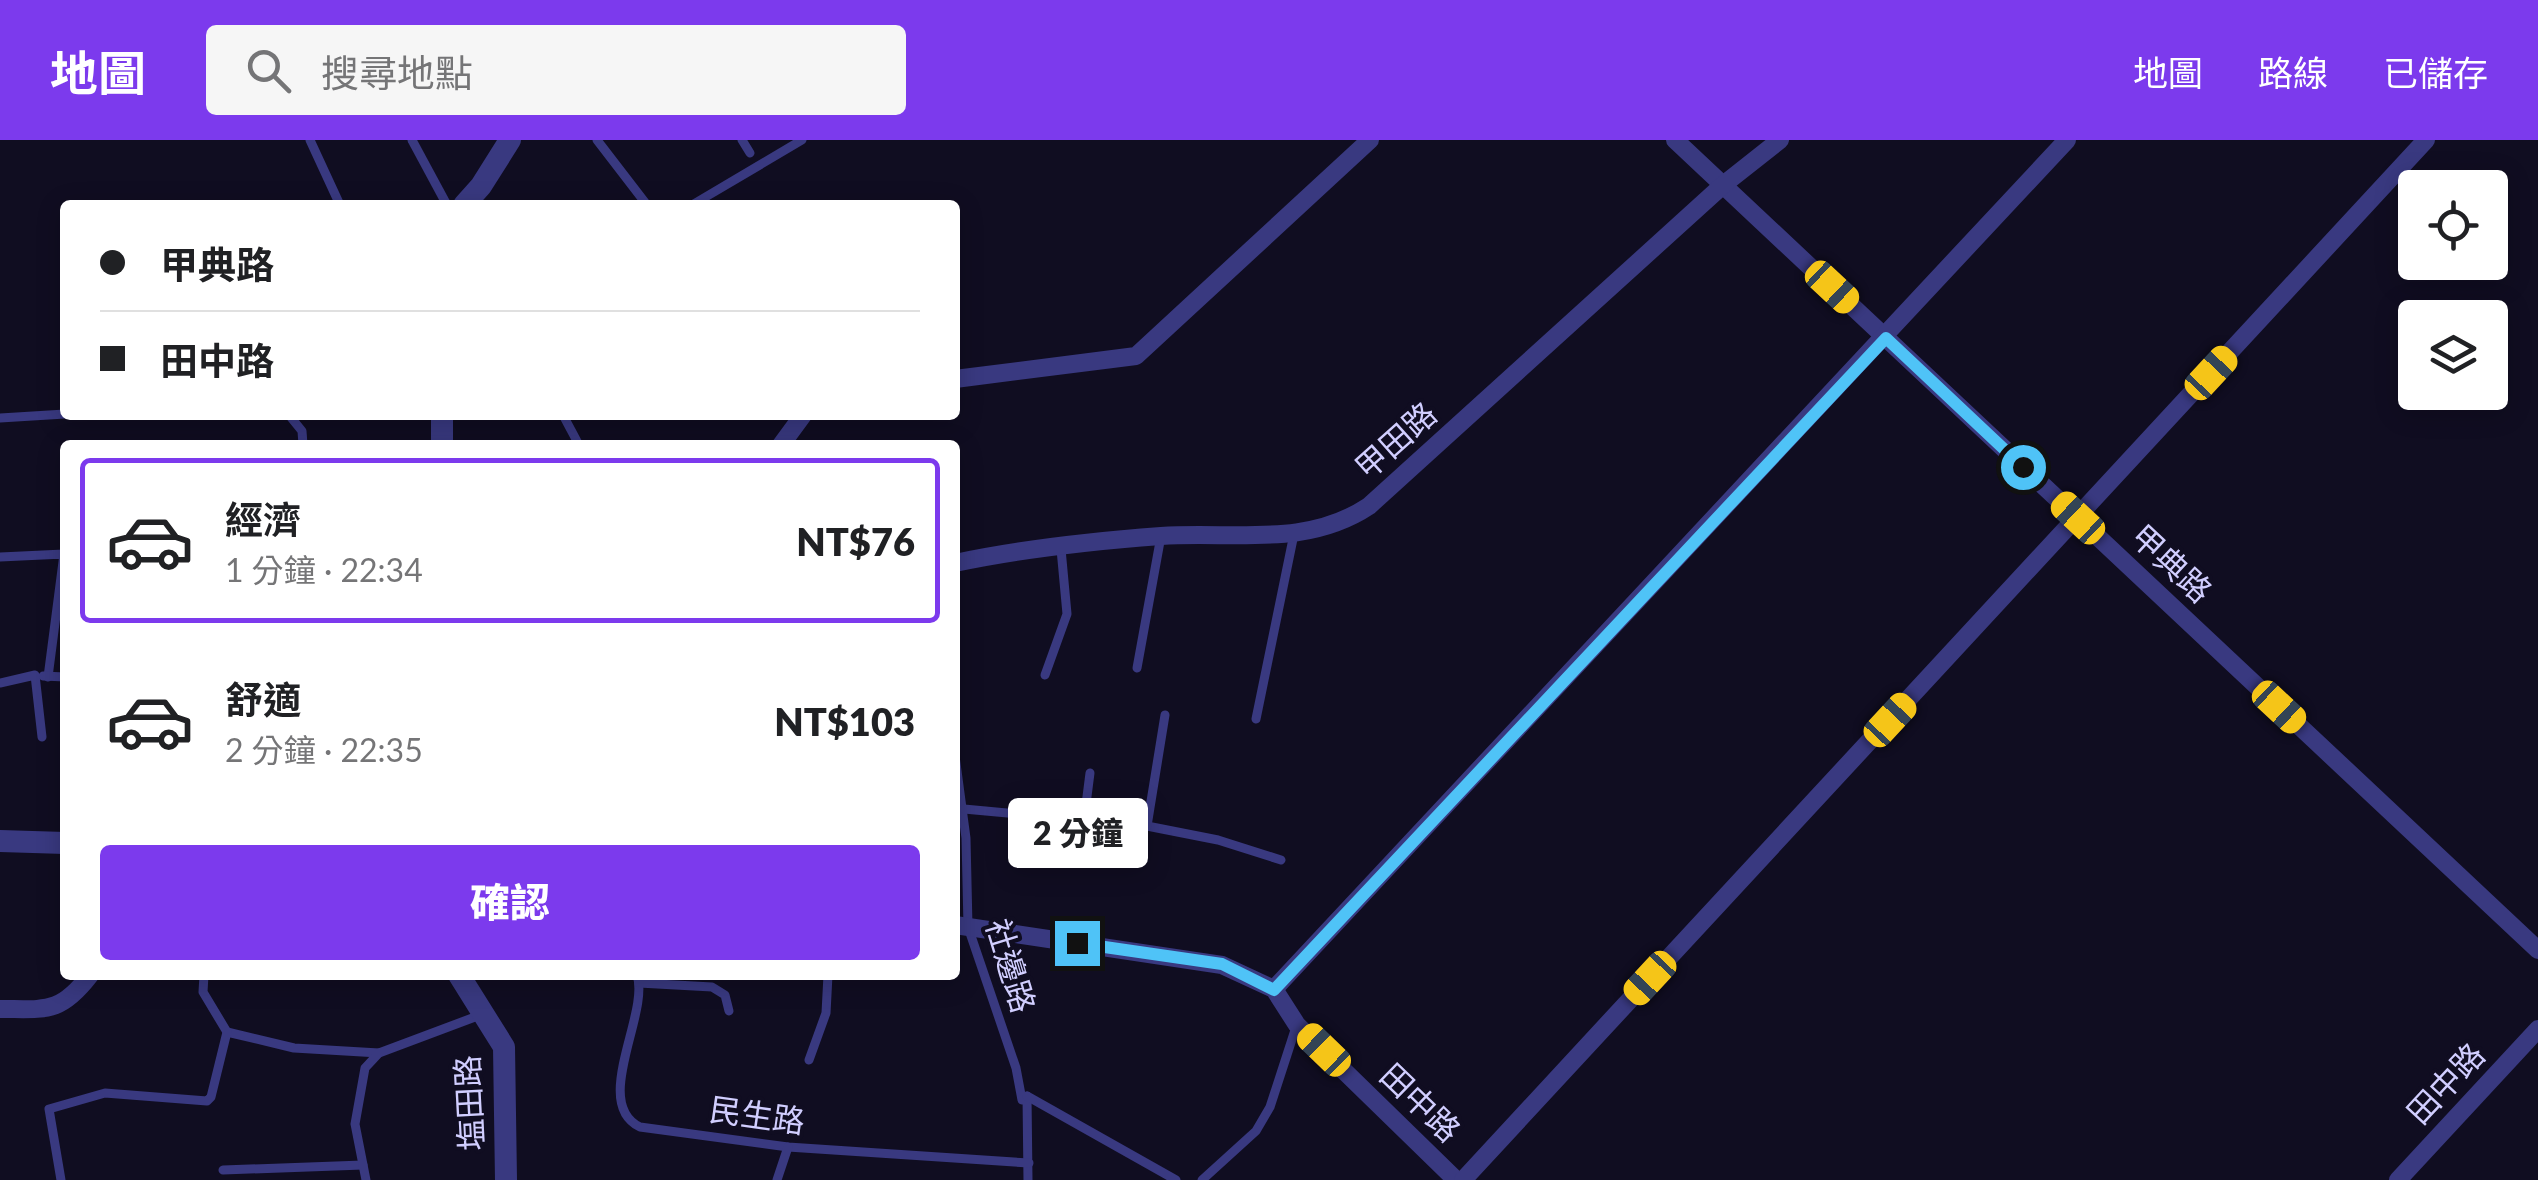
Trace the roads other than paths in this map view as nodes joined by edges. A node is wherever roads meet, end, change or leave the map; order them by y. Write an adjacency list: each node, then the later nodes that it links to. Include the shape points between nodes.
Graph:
1 (310, 140): 14 (lane)
2 (412, 140): 15 (lane)
3 (510, 140): 16 (street)
4 (597, 140): 17 (lane)
5 (742, 140): 12 (lane)
6 (802, 140): 18 (lane)
7 (1370, 140): 20 (street, via 1136,356)
8 (1674, 140): 13 (street, 甲典路)
9 (1780, 140): 13 (street, 甲田路)
10 (2067, 140): 19 (street)
11 (2426, 140): 23 (street)
12 (750, 153)
13 (1723, 185): 19 (street, 甲典路); 24 (street, 甲田路, via 1369,506 1324,530)
14 (338, 200)
15 (445, 200)
16 (469, 200)
17 (643, 200)
18 (700, 200)
19 (1886, 338): 23 (street, 甲典路); 56 (street)
20 (960, 378)
21 (60, 414): 22 (lane)
22 (0, 418)
23 (2078, 518): 49 (street, 甲典路); 78 (street)
24 (1294, 534): 25 (street, 甲田路); 38 (lane)
25 (1162, 536): 26 (street, 甲田路); 31 (lane)
26 (1061, 549): 29 (street, 甲田路); 33 (lane, via 1067,614)
27 (60, 554): 28 (lane)
28 (0, 556)
29 (960, 562)
30 (60, 585): 34 (lane)
31 (1137, 668)
32 (35, 676): 34 (lane); 36 (lane); 39 (lane)
33 (1045, 676)
34 (48, 677): 35 (lane)
35 (60, 677)
36 (0, 684)
37 (1164, 715): 44 (lane)
38 (1256, 719)
39 (42, 736)
40 (1090, 773): 43 (lane)
41 (960, 785): 42 (lane, 社邊路)
42 (964, 809): 43 (lane); 48 (lane, 社邊路)
43 (1084, 820): 44 (lane)
44 (1147, 826): 47 (lane)
45 (0, 842): 46 (street)
46 (60, 843)
47 (1282, 860)
48 (961, 926): 56 (street, via 1222,964); 65 (lane, 社邊路, via 1022,1100)
49 (2538, 950)
50 (86, 980): 57 (street, via 65,1004 51,1009)
51 (204, 980): 62 (lane, via 203,992)
52 (462, 980): 59 (street, 塩田路)
53 (638, 980): 66 (lane, 民生路, via 622,1076 631,1122)
54 (647, 980): 58 (lane, via 712,987)
55 (828, 980): 64 (lane, via 826,1012)
56 (1274, 990): 60 (street, 田中路)
57 (0, 1008)
58 (729, 1011)
59 (484, 1014): 63 (lane); 73 (street, 塩田路, via 504,1047)
60 (1297, 1025): 77 (lane, via 1256,1131); 78 (street, 田中路)
61 (2538, 1029): 79 (street, 田中路)
62 (227, 1032): 63 (lane, via 294,1048); 71 (lane, via 207,1101 104,1093 49,1109)
63 (379, 1053): 68 (lane, via 364,1068 356,1102)
64 (809, 1060)
65 (1027, 1096): 67 (lane, 社邊路); 76 (lane)
66 (788, 1147): 67 (lane, 民生路); 74 (lane)
67 (1029, 1163): 75 (lane, 社邊路)
68 (364, 1165): 70 (lane); 72 (lane)
69 (223, 1170): 70 (lane)
70 (296, 1175)
71 (61, 1180)
72 (366, 1180)
73 (506, 1180)
74 (778, 1180)
75 (1028, 1180)
76 (1176, 1180)
77 (1202, 1180)
78 (1459, 1180)
79 (2398, 1180)

